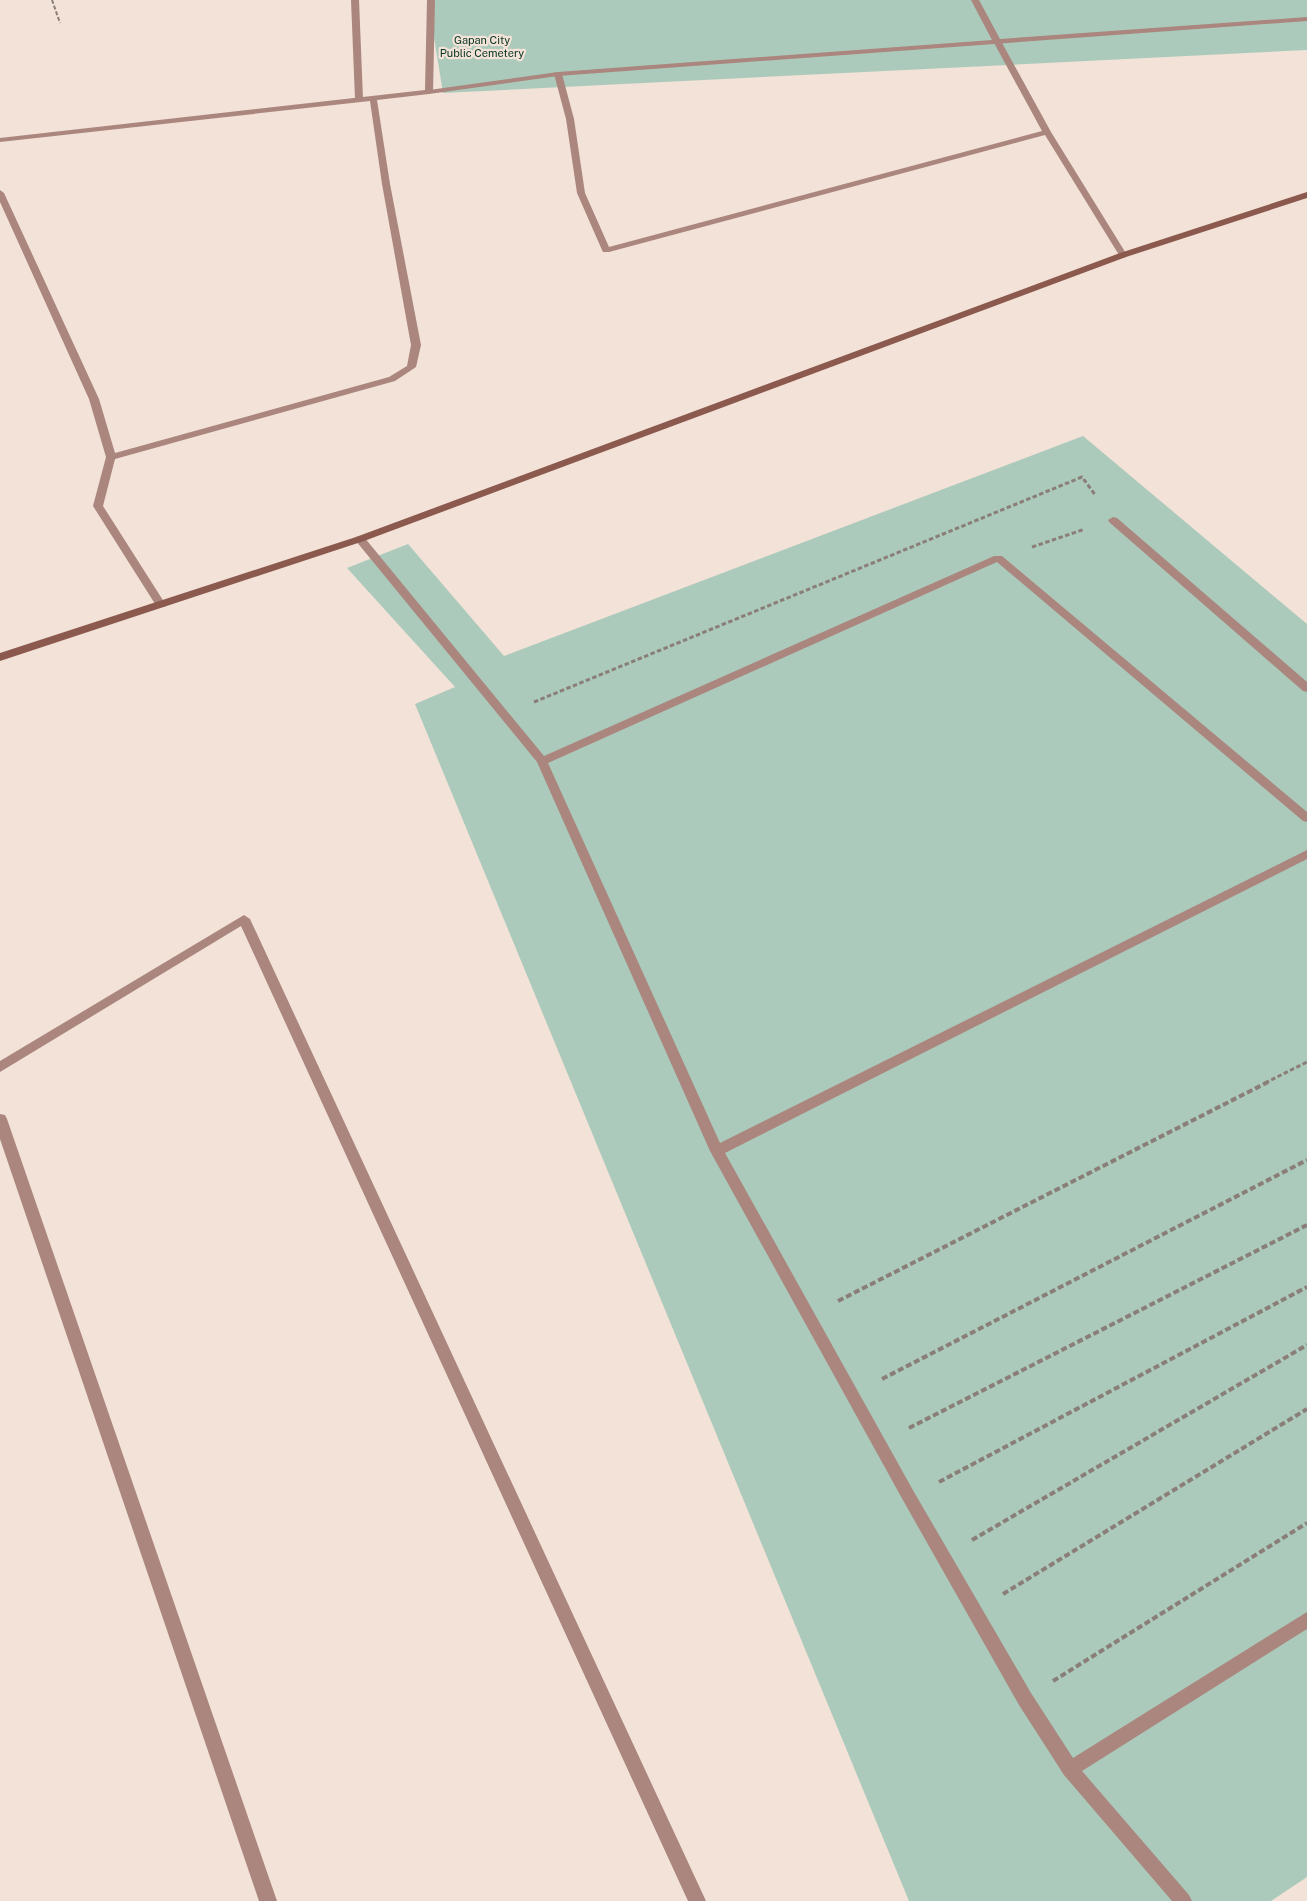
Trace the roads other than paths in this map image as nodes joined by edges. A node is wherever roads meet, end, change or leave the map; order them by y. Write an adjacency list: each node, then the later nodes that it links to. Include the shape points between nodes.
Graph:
1 (355, 0): 9 (street)
2 (431, 0): 7 (street)
3 (975, 0): 5 (street)
4 (1307, 19): 5 (street)
5 (997, 42): 6 (street); 10 (street)
6 (558, 74): 7 (street); 10 (street, via 570,119 581,193 606,250)
7 (429, 92): 8 (street)
8 (372, 97): 9 (street); 15 (street, via 416,345 411,367 392,379)
9 (359, 99): 11 (street)
10 (1047, 132): 14 (street)
11 (0, 140)
12 (0, 194): 15 (street, via 94,399)
13 (1307, 195): 14 (main road)
14 (1124, 255): 17 (main road)
15 (111, 457): 18 (street, via 98,506)
16 (1113, 520): 20 (street)
17 (360, 540): 18 (main road); 21 (street)
18 (161, 605): 19 (main road)
19 (0, 657)
20 (1307, 688)
21 (542, 761): 22 (street, via 998,558); 26 (street)
22 (1307, 818)
23 (1307, 854): 26 (street)
24 (0, 1066): 30 (street, via 244,918)
25 (0, 1119): 29 (street)
26 (717, 1151): 28 (street, via 974,1612)
27 (1307, 1620): 28 (street)
28 (1070, 1769): 31 (street)
29 (268, 1901)
30 (697, 1901)
31 (1183, 1901)

